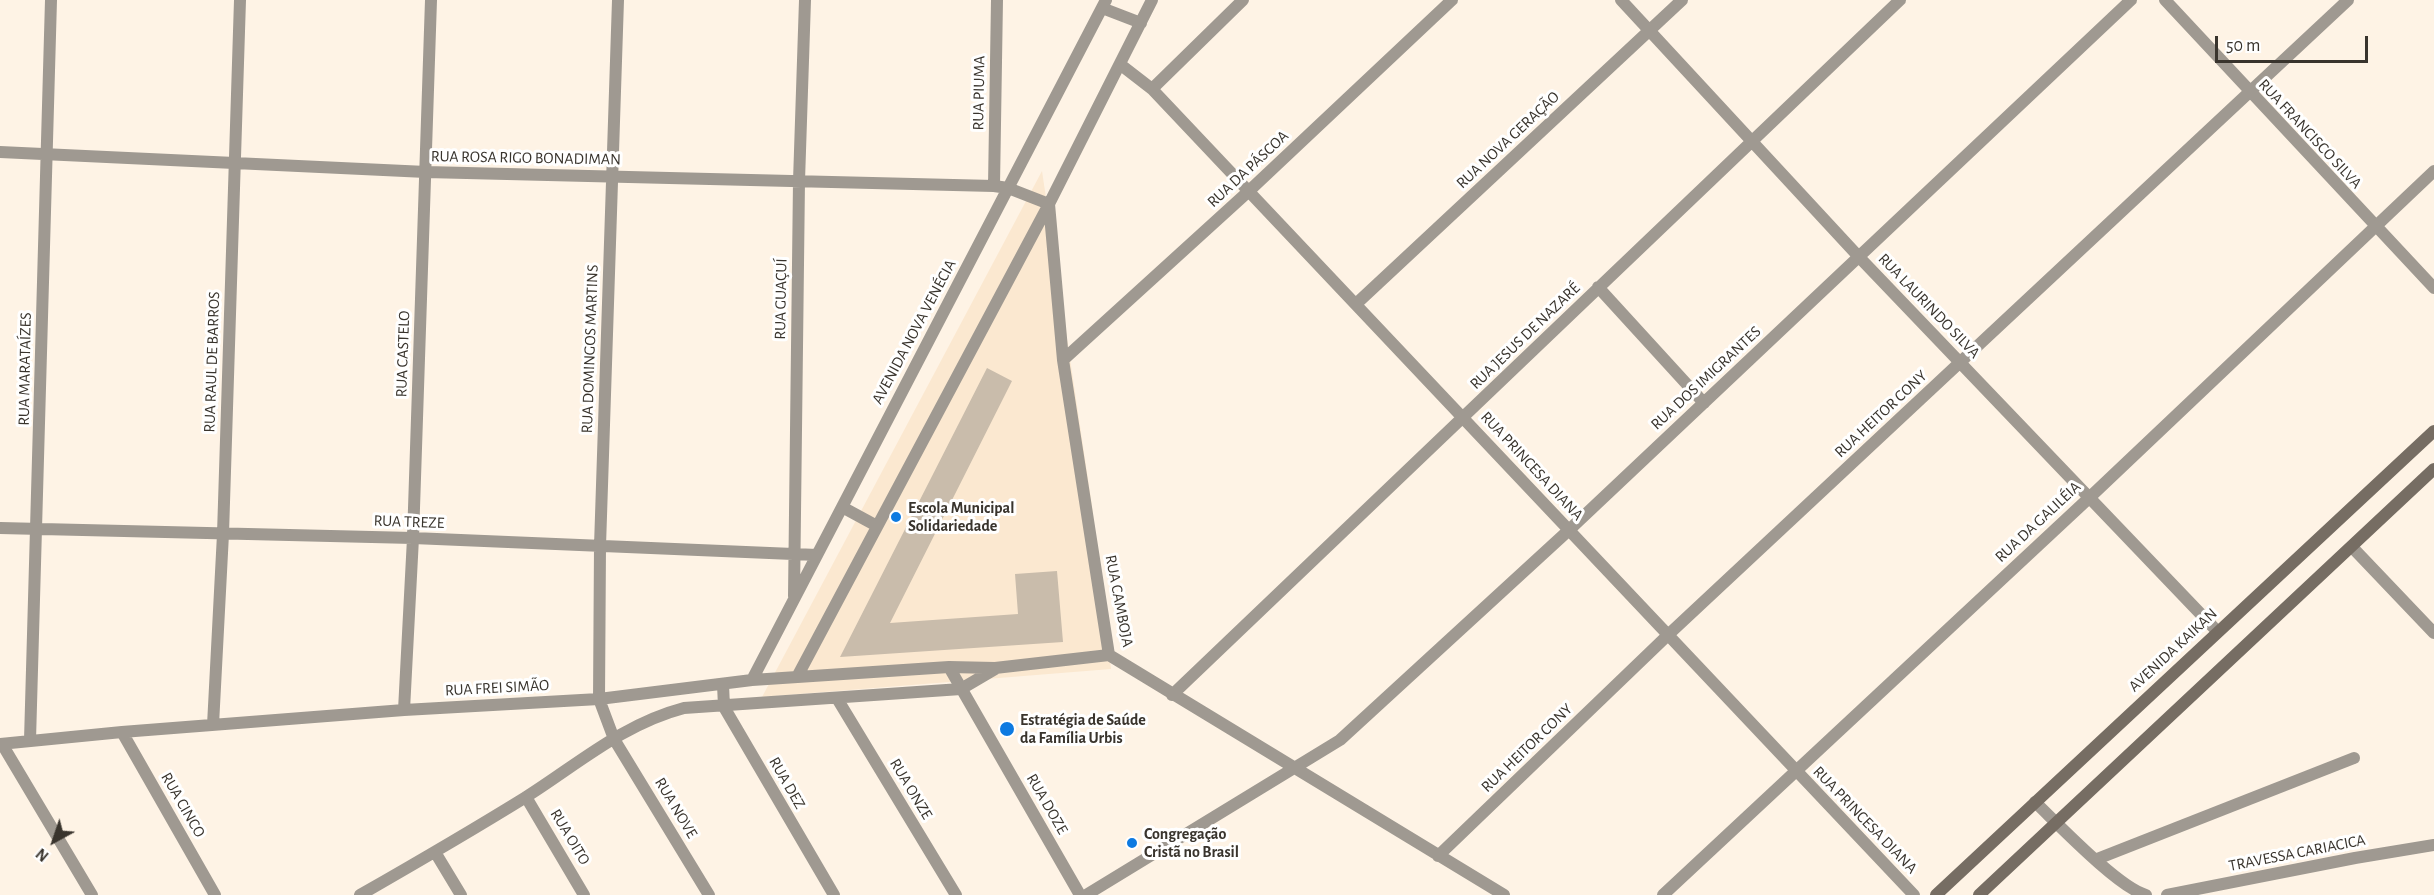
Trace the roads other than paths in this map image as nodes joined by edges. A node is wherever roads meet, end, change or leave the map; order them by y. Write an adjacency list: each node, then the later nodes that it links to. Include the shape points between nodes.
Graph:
1 (51, 0): 24 (street, RUA MARATAÍZES)
2 (240, 0): 25 (street, RUA RAUL DE BARROS)
3 (432, 0): 27 (street, RUA CASTELO)
4 (618, 0): 28 (street, RUA DOMINGOS MARTINS)
5 (805, 0): 29 (street, RUA GUAÇUÍ)
6 (998, 0): 30 (street, RUA PIUMA)
7 (1152, 0): 17 (street)
8 (1243, 0): 20 (street)
9 (1452, 0): 32 (street, RUA DA PÁSCOA)
10 (1621, 0): 18 (street, RUA LAURINDO SILVA)
11 (1682, 0): 18 (street, RUA NOVA GERAÇÃO)
12 (1900, 0): 22 (street, RUA JESUS DE NAZARÉ)
13 (2131, 0): 35 (street, RUA DOS IMIGRANTES)
14 (2165, 0): 21 (street, RUA FRANCISCO SILVA)
15 (2348, 0): 21 (street, RUA HEITOR CONY)
16 (1104, 4): 17 (street); 31 (street, AVENIDA NOVA VENÉCIA)
17 (1141, 23): 19 (street)
18 (1650, 30): 22 (street, RUA LAURINDO SILVA); 38 (street, RUA NOVA GERAÇÃO)
19 (1121, 65): 20 (street, RUA PRINCESA DIANA); 33 (street)
20 (1152, 88): 32 (street, RUA PRINCESA DIANA)
21 (2250, 93): 34 (street, RUA FRANCISCO SILVA); 40 (street, RUA HEITOR CONY)
22 (1752, 141): 35 (street, RUA LAURINDO SILVA); 36 (street, RUA JESUS DE NAZARÉ)
23 (0, 152): 24 (street, RUA ROSA RIGO BONADIMAN)
24 (47, 153): 25 (street, RUA ROSA RIGO BONADIMAN); 49 (street, RUA MARATAÍZES)
25 (235, 164): 27 (street, RUA ROSA RIGO BONADIMAN); 51 (street, RUA RAUL DE BARROS)
26 (2434, 171): 34 (street, RUA DA GALILÉIA)
27 (426, 172): 28 (street, RUA ROSA RIGO BONADIMAN); 52 (street, RUA CASTELO)
28 (613, 177): 29 (street, RUA ROSA RIGO BONADIMAN); 53 (street, RUA DOMINGOS MARTINS)
29 (799, 181): 30 (street, RUA ROSA RIGO BONADIMAN); 55 (street, RUA GUAÇUÍ)
30 (994, 186): 31 (street, RUA ROSA RIGO BONADIMAN)
31 (1008, 188): 33 (street, RUA ROSA RIGO BONADIMAN); 46 (street, AVENIDA NOVA VENÉCIA)
32 (1250, 190): 38 (street, RUA PRINCESA DIANA); 39 (street, RUA DA PÁSCOA)
33 (1049, 204): 39 (street, RUA CAMBOJA); 47 (street)
34 (2374, 226): 37 (street, RUA FRANCISCO SILVA); 45 (street, RUA DA GALILÉIA)
35 (1859, 257): 40 (street, RUA LAURINDO SILVA); 41 (street, RUA DOS IMIGRANTES)
36 (1598, 287): 41 (street); 42 (street, RUA JESUS DE NAZARÉ)
37 (2434, 288)
38 (1356, 304): 42 (street, RUA PRINCESA DIANA)
39 (1063, 360): 61 (street, RUA CAMBOJA)
40 (1961, 362): 45 (street, RUA LAURINDO SILVA); 60 (street, RUA HEITOR CONY)
41 (1704, 403): 50 (street, RUA DOS IMIGRANTES)
42 (1464, 419): 50 (street, RUA PRINCESA DIANA); 68 (street, RUA JESUS DE NAZARÉ)
43 (2434, 431): 58 (street, AVENIDA KAIKAN)
44 (2434, 469): 54 (street)
45 (2090, 498): 58 (street, RUA LAURINDO SILVA); 80 (street, RUA DA GALILÉIA)
46 (842, 507): 47 (street); 56 (street, AVENIDA NOVA VENÉCIA)
47 (878, 526): 64 (street)
48 (0, 528): 49 (street, RUA TREZE)
49 (37, 529): 51 (street, RUA TREZE); 76 (street, RUA MARATAÍZES)
50 (1569, 530): 60 (street, RUA PRINCESA DIANA); 79 (street, RUA DOS IMIGRANTES, via 1340,740)
51 (223, 534): 52 (street, RUA TREZE); 73 (street, RUA RAUL DE BARROS)
52 (413, 538): 53 (street, RUA TREZE); 72 (street, RUA CASTELO)
53 (600, 546): 55 (street, RUA TREZE); 69 (street, RUA DOMINGOS MARTINS)
54 (2352, 547): 59 (street); 83 (street)
55 (794, 555): 56 (street, RUA TREZE); 57 (street, RUA GUAÇUÍ)
56 (817, 555): 57 (street, AVENIDA NOVA VENÉCIA)
57 (794, 598): 65 (street, AVENIDA NOVA VENÉCIA)
58 (2217, 631): 82 (street, AVENIDA KAIKAN)
59 (2434, 633)
60 (1669, 634): 80 (street, RUA PRINCESA DIANA); 86 (street, RUA HEITOR CONY)
61 (1109, 655): 63 (street, RUA FREI SIMÃO); 68 (street, RUA CAMBOJA)
62 (949, 667): 63 (street, RUA FREI SIMÃO); 64 (street, RUA FREI SIMÃO); 67 (street, RUA DOZE)
63 (995, 668): 67 (street, RUA FREI SIMÃO)
64 (796, 677): 65 (street, RUA FREI SIMÃO)
65 (752, 680): 66 (street, RUA FREI SIMÃO)
66 (723, 684): 69 (street, RUA FREI SIMÃO); 71 (street, RUA DEZ)
67 (961, 689): 70 (street, RUA FREI SIMÃO); 96 (street, RUA DOZE)
68 (1172, 695): 79 (street, RUA CAMBOJA)
69 (599, 699): 72 (street, RUA FREI SIMÃO); 75 (street, RUA NOVE)
70 (838, 700): 71 (street, RUA FREI SIMÃO); 95 (street, RUA ONZE)
71 (724, 707): 75 (street, via 684,708 654,716); 94 (street, RUA DEZ)
72 (404, 710): 73 (street, RUA FREI SIMÃO)
73 (213, 725): 74 (street, RUA FREI SIMÃO)
74 (122, 732): 76 (street, RUA FREI SIMÃO); 89 (street, RUA CINCO)
75 (614, 739): 81 (street); 93 (street, RUA NOVE)
76 (30, 740): 77 (street, RUA FREI SIMÃO)
77 (1, 744): 88 (street)
78 (2354, 758): 87 (street)
79 (1294, 766): 86 (street, RUA CAMBOJA); 97 (street, RUA DOS IMIGRANTES)
80 (1795, 770): 99 (street, RUA DA GALILÉIA); 100 (street, RUA PRINCESA DIANA)
81 (526, 797): 85 (street); 92 (street, RUA OITO)
82 (2035, 802): 83 (street); 101 (street, AVENIDA KAIKAN)
83 (2056, 822): 87 (street); 102 (street)
84 (2434, 845): 104 (street, TRAVESSA CARIACICA)
85 (435, 852): 90 (street); 91 (street)
86 (1438, 856): 98 (street, RUA CAMBOJA)
87 (2097, 859): 103 (street, via 2134,892)
88 (92, 895)
89 (215, 895)
90 (360, 895)
91 (461, 895)
92 (584, 895)
93 (709, 895)
94 (834, 895)
95 (956, 895)
96 (1080, 895)
97 (1086, 895)
98 (1504, 895)
99 (1663, 895)
100 (1914, 895)
101 (1936, 895)
102 (1979, 895)
103 (2146, 895)
104 (2168, 895)

